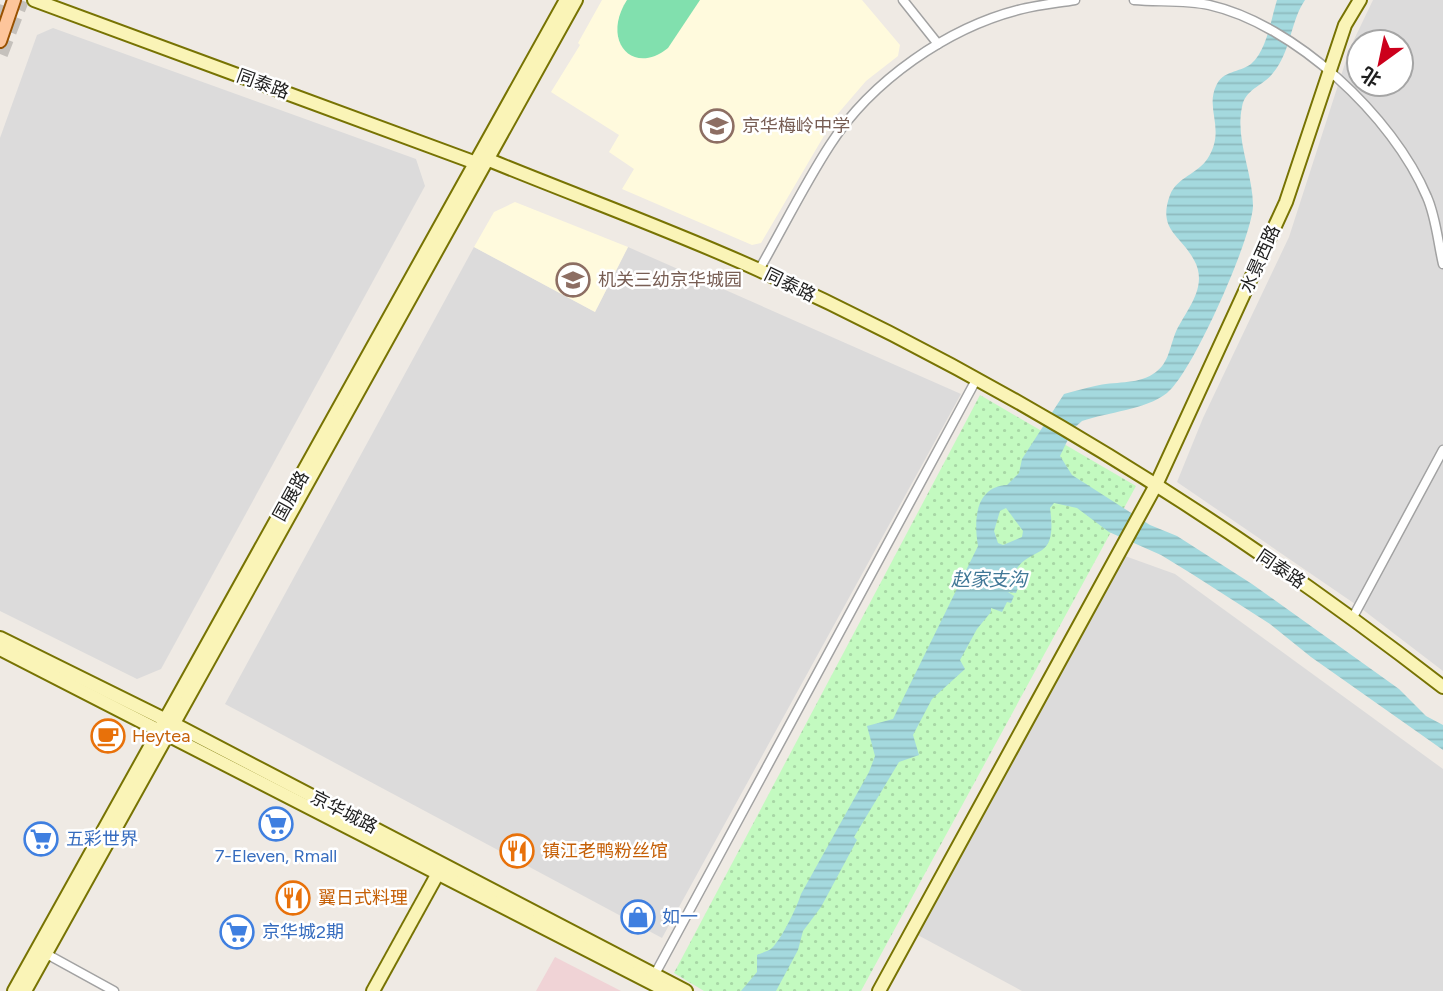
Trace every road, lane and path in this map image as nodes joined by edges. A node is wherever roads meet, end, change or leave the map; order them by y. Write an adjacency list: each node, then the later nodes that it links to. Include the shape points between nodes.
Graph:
1 (13, 0): 9 (main road)
2 (34, 0): 12 (street, 同泰路)
3 (566, 0): 12 (street, 国展路)
4 (576, 0): 12 (street, 国展路)
5 (903, 0): 10 (street)
6 (1075, 0): 10 (street, via 1020,10)
7 (1134, 0): 11 (street, via 1207,4 1250,19)
8 (1360, 0): 11 (street, 水景西路, via 1345,25)
9 (0, 41)
10 (938, 44): 14 (street, via 892,78 831,143)
11 (1330, 68): 13 (street, via 1401,153 1428,197); 17 (street, 水景西路, via 1286,202)
12 (483, 161): 14 (street, 同泰路); 22 (street, 国展路)
13 (1443, 264)
14 (759, 270): 15 (street, 同泰路)
15 (976, 380): 17 (street, 同泰路); 25 (street)
16 (1443, 450): 18 (street)
17 (1156, 485): 18 (street, 同泰路); 32 (street, 水景西路)
18 (1353, 617): 21 (street, 同泰路)
19 (0, 638): 22 (street, 京华城路)
20 (0, 649): 22 (street, 京华城路)
21 (1443, 688)
22 (169, 727): 23 (street, 京华城路); 24 (street, 国展路)
23 (441, 868): 25 (street, 京华城路); 29 (street); 30 (street, 京华城路)
24 (41, 951): 26 (street, 国展路); 27 (street, 国展路); 28 (street)
25 (655, 974): 31 (street, 京华城路)
26 (14, 991)
27 (25, 991)
28 (114, 991)
29 (373, 991)
30 (667, 991)
31 (686, 991)
32 (879, 991)

